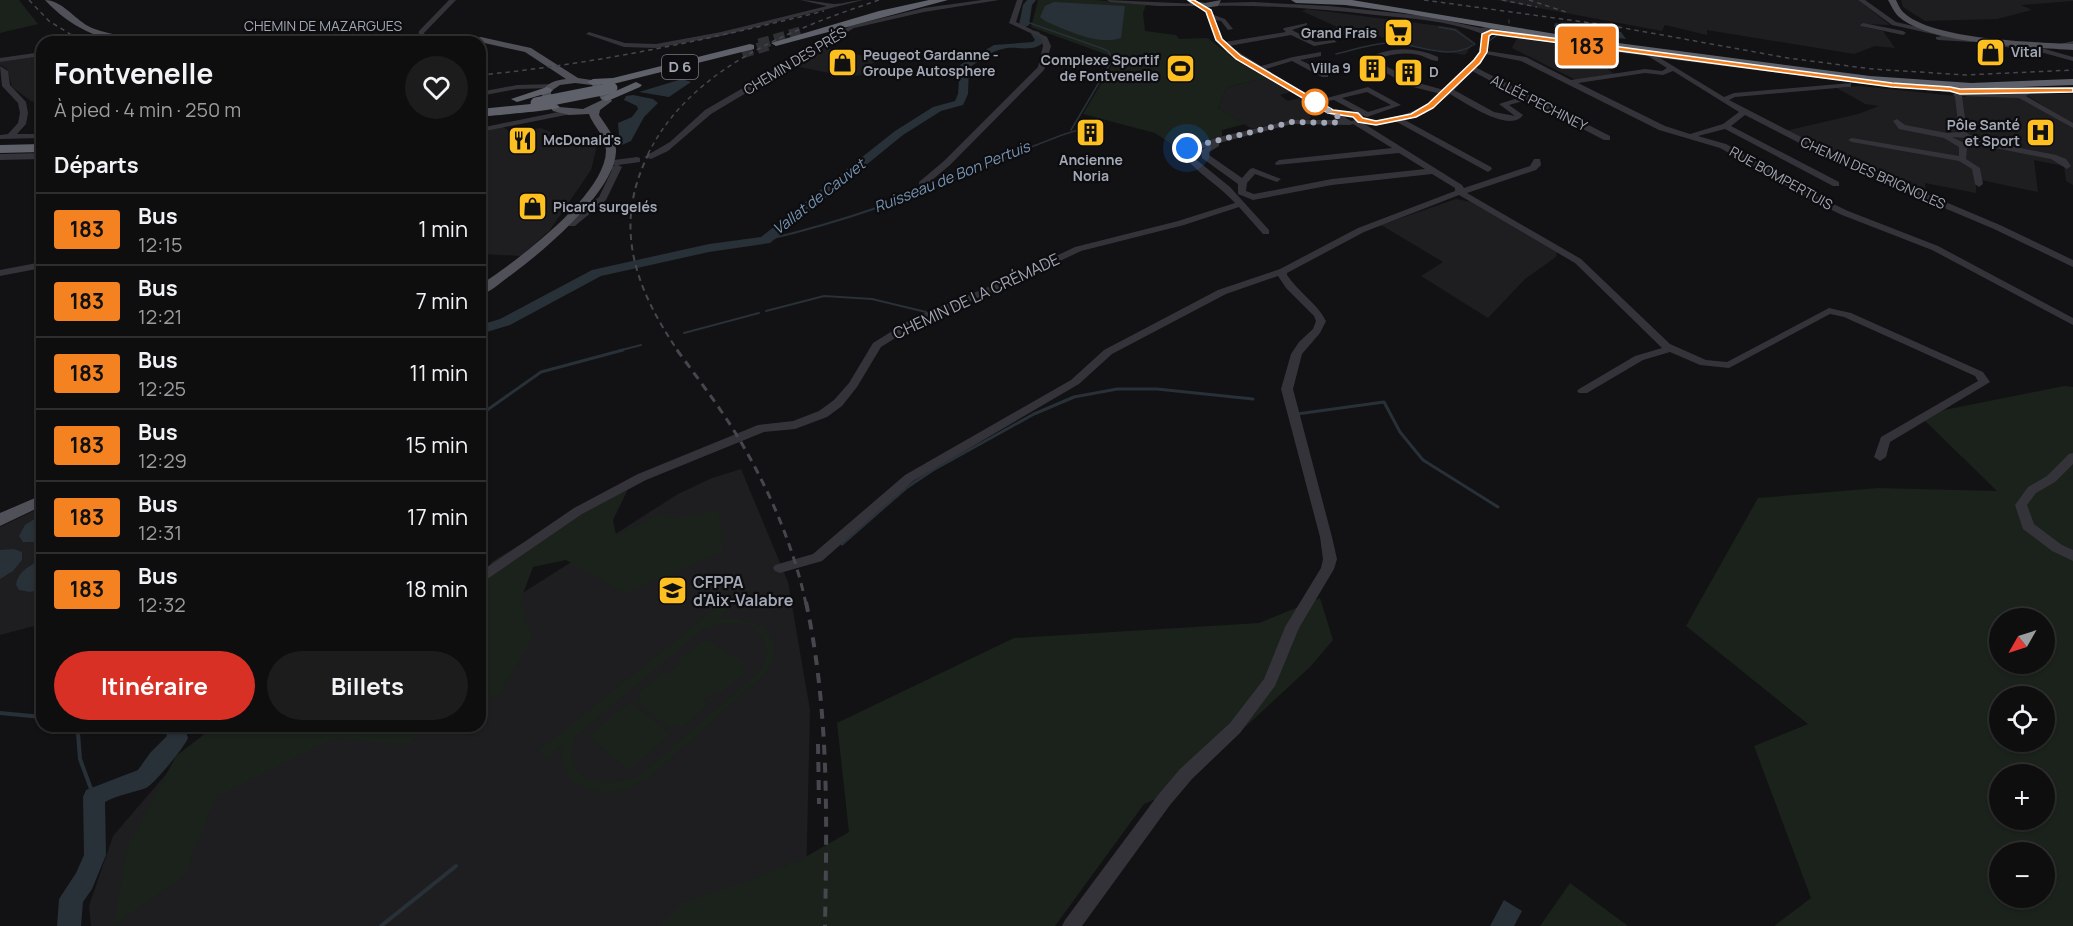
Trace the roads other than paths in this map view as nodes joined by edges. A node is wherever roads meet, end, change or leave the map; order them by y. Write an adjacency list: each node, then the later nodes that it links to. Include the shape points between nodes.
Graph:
1 (49, 0): 24 (main road)
2 (55, 0): 24 (main road)
3 (453, 0): 31 (street, CHEMIN DE MAZARGUES)
4 (803, 0): 18 (street)
5 (860, 0): 18 (street)
6 (928, 0): 26 (highway)
7 (943, 0): 35 (highway)
8 (996, 0): 98 (street, CHEMIN DES PRÉS, via 924,10 852,27 708,112 669,148)
9 (1020, 0): 110 (street, via 1012,23 1044,37 1047,45 1041,68)
10 (1110, 0): 17 (street)
11 (1296, 0): 21 (highway)
12 (1331, 0): 21 (highway)
13 (1351, 0): 20 (highway)
14 (1374, 0): 20 (highway)
15 (1861, 0): 32 (street, via 1894,24)
16 (1894, 0): 32 (main road, via 1893,6 1911,20)
17 (1194, 2): 19 (main road)
18 (836, 6): 29 (street, via 656,46 624,45)
19 (1214, 6): 25 (street); 27 (street, via 1307,6 1409,16); 37 (street, via 1215,32)
20 (1449, 15): 60 (highway, via 1616,43 1896,79)
21 (1464, 21): 60 (highway, via 1580,41 1870,79 1971,86)
22 (1305, 24): 28 (street, via 1286,29)
23 (1863, 25): 32 (street)
24 (83, 27): 30 (main road)
25 (1230, 29)
26 (804, 31)
27 (1485, 31): 41 (street); 43 (street)
28 (1292, 33): 34 (street, via 1314,44); 37 (street)
29 (589, 34)
30 (99, 36)
31 (420, 36)
32 (1973, 39): 38 (main road); 47 (street)
33 (486, 42): 49 (main road, CHEMIN DE MAZARGUES, via 508,44)
34 (1334, 42)
35 (776, 43)
36 (2073, 43): 38 (street)
37 (1223, 45): 52 (street)
38 (2056, 46): 39 (main road)
39 (2073, 47)
40 (750, 48): 57 (highway, via 623,79); 61 (highway, D 6); 61 (highway)
41 (1483, 52): 51 (street); 58 (street, RUE BOMPERTUIS, via 1523,59)
42 (1317, 54): 45 (street)
43 (1648, 54): 53 (street, CHEMIN DES BRIGNOLES); 56 (street)
44 (36, 55): 48 (street)
45 (1293, 59): 52 (street); 54 (street)
46 (1435, 59): 62 (street, via 1408,51 1370,60 1416,86)
47 (2072, 59)
48 (0, 60)
49 (551, 64): 55 (main road, CHEMIN DE MAZARGUES); 59 (main road, via 559,76)
50 (0, 68): 93 (street, via 6,86 22,102 24,113 22,124)
51 (1471, 68): 62 (street); 66 (street, ALLÉE PECHINEY)
52 (1259, 69): 77 (street)
53 (1672, 69): 58 (street, via 1664,74 1645,71); 68 (street, CHEMIN DES BRIGNOLES)
54 (1325, 75)
55 (575, 80): 57 (main road); 59 (main road)
56 (1850, 81): 65 (street); 68 (street, via 1843,86)
57 (593, 82): 61 (main road)
58 (1571, 82): 84 (street, RUE BOMPERTUIS, via 1662,128)
59 (552, 86): 63 (street); 70 (highway, via 528,97); 71 (main road, via 546,94)
60 (2072, 86): 64 (street)
61 (609, 90): 69 (highway, D 6, bridge); 72 (main road, via 606,103)
62 (1447, 92): 66 (street, via 1508,120 1518,113 1503,104); 78 (street, via 1421,112)
63 (486, 93)
64 (2017, 93): 65 (street); 82 (street)
65 (1960, 94): 85 (street)
66 (1528, 97): 89 (street, ALLÉE PECHINEY)
67 (1331, 98): 67 (street, via 1367,115 1397,105 1368,89)
68 (1725, 99): 75 (street, CHEMIN DES BRIGNOLES)
69 (486, 108)
70 (486, 108)
71 (555, 108): 73 (highway); 74 (main road); 76 (street)
72 (596, 108): 74 (main road); 104 (main road, via 594,115 611,147)
73 (486, 109)
74 (571, 112): 76 (street); 115 (main road, via 588,119 595,127 603,154 598,173)
75 (1744, 112): 81 (street); 117 (street, CHEMIN DES BRIGNOLES, via 1856,168 1997,227)
76 (546, 118): 83 (street)
77 (1339, 118): 80 (street); 90 (street, via 1292,122)
78 (1398, 119): 80 (street); 106 (street)
79 (1897, 121): 86 (street, via 1902,127)
80 (1356, 122): 96 (street)
81 (1726, 126): 84 (street); 111 (street)
82 (2073, 126)
83 (486, 129)
84 (1693, 135): 122 (street, RUE BOMPERTUIS, via 1723,146 1845,213 1960,260)
85 (1963, 135): 86 (street); 92 (street)
86 (1947, 136): 94 (street)
87 (0, 137): 93 (street)
88 (36, 137): 93 (street)
89 (1606, 138)
90 (1222, 139): 109 (street, via 1203,153); 114 (street, via 1185,151 1186,155)
91 (1852, 140): 100 (street)
92 (1978, 142): 94 (street); 105 (street, via 2053,157)
93 (2, 145): 95 (highway)
94 (1963, 145): 100 (street)
95 (36, 147)
96 (1399, 150): 103 (street); 107 (street)
97 (36, 156): 99 (street)
98 (652, 156)
99 (0, 157)
100 (1961, 159): 112 (street, via 1976,168)
101 (637, 160): 104 (street)
102 (1537, 161): 113 (street, via 1533,168)
103 (1279, 163)
104 (607, 166): 115 (main road)
105 (2067, 166)
106 (1488, 169)
107 (1434, 171): 109 (street, via 1332,182 1258,197 1241,192); 113 (street, via 1459,187)
108 (1277, 179): 109 (street, via 1253,171)
109 (1243, 183)
110 (922, 184)
111 (1836, 184)
112 (1979, 184)
113 (1460, 192): 119 (street, via 1361,230); 123 (street, via 1578,261)
114 (1240, 204): 116 (street); 131 (street, CHEMIN DE LA CRÉMADE, via 1078,249 917,320 877,345 853,385 823,414 795,425 762,428 642,477 579,511)
115 (571, 221): 121 (main road, via 531,256)
116 (1266, 232)
117 (2073, 264)
118 (36, 266): 120 (street)
119 (1283, 271): 130 (street, via 1222,292 1108,352 1075,382 909,478 817,558); 132 (street, via 1284,280 1321,321 1320,328 1298,352 1287,389 1326,537 1330,559 1327,569 1297,616 1274,675 1260,698 1164,800)
120 (0, 273)
121 (486, 287)
122 (2073, 322)
123 (1671, 348): 124 (street, via 1639,358); 125 (street, via 1704,363 1729,365 1828,311 1979,374 1984,382 1885,440)
124 (1583, 391)
125 (1880, 457)
126 (2073, 457): 129 (street, via 2051,479 2032,490 2021,505 2028,526)
127 (36, 503): 128 (main road)
128 (0, 520)
129 (2073, 556)
130 (780, 568)
131 (486, 575)
132 (1071, 926)

